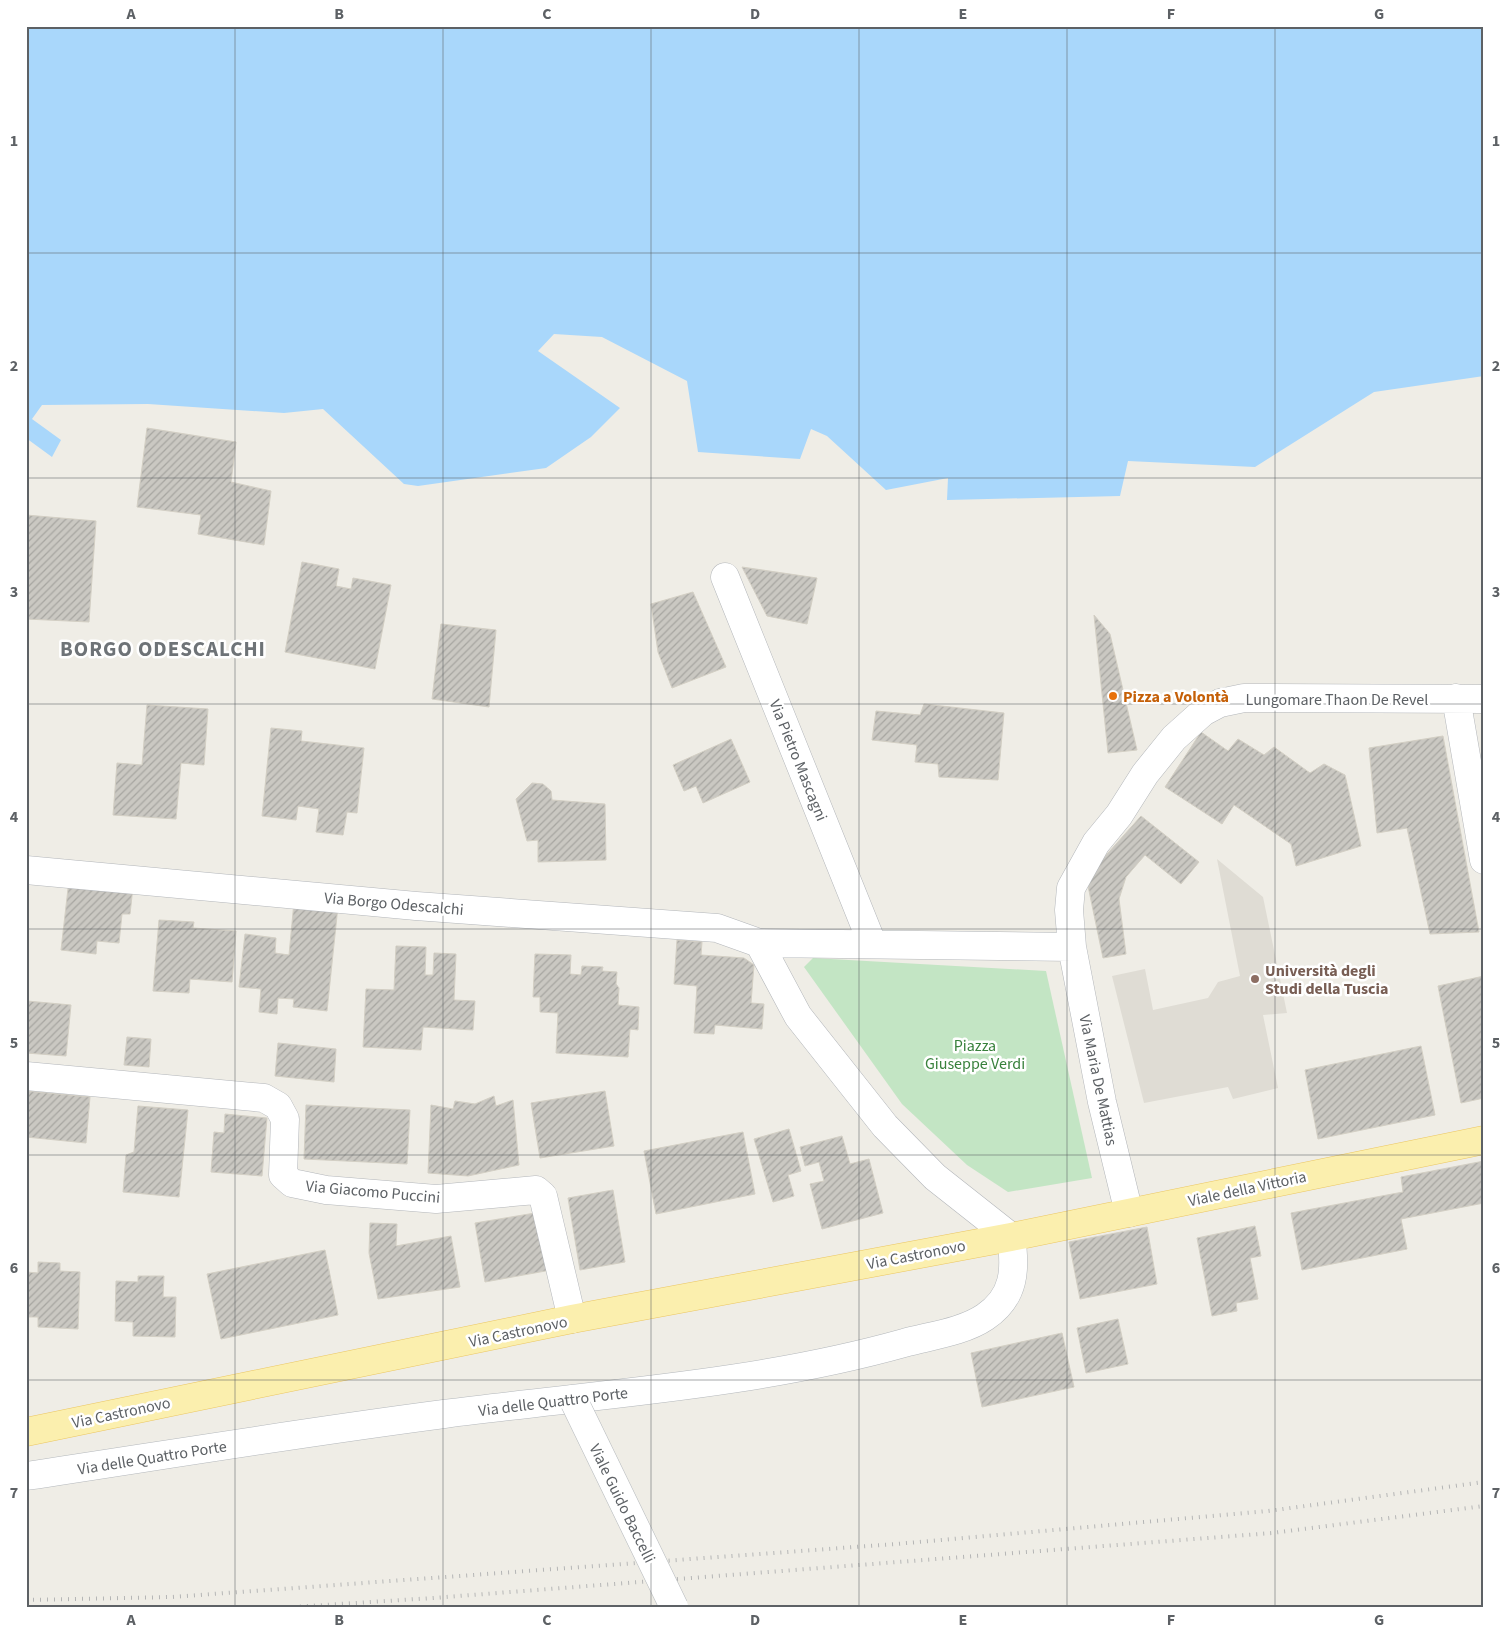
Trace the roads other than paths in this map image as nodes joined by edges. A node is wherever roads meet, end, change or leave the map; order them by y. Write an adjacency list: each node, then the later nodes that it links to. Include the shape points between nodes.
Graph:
1 (725, 577): 7 (street, Via Pietro Mascagni)
2 (1456, 698): 3 (street, Lungomare Thaon De Revel); 4 (street); 8 (street, Lungomare Thaon De Revel, via 1244,698 1220,703 1203,712 1174,738 1096,843 1071,888)
3 (1484, 699)
4 (1484, 860)
5 (26, 870): 6 (street, Via Borgo Odescalchi, via 416,906 717,928)
6 (759, 943): 7 (street); 12 (street, via 798,1016 885,1126 935,1177)
7 (872, 943): 8 (street)
8 (1072, 946): 11 (street, Via Maria De Mattias, via 1102,1102)
9 (26, 1076): 13 (street, Via Giacomo Puccini, via 264,1098 278,1106 285,1120 283,1175 292,1183 326,1190 436,1199 536,1190 542,1196)
10 (1484, 1140): 11 (main road, Viale della Vittoria)
11 (1129, 1213): 12 (main road, Viale della Vittoria)
12 (1011, 1236): 13 (main road, Via Castronovo); 14 (street, Via delle Quattro Porte, via 1015,1268 1010,1287 987,1316 969,1325 794,1369)
13 (572, 1320): 15 (main road, Via Castronovo)
14 (573, 1399): 16 (street, Via delle Quattro Porte, via 444,1414); 17 (street, Viale Guido Baccelli, bridge)
15 (26, 1432)
16 (26, 1476)
17 (674, 1607)

